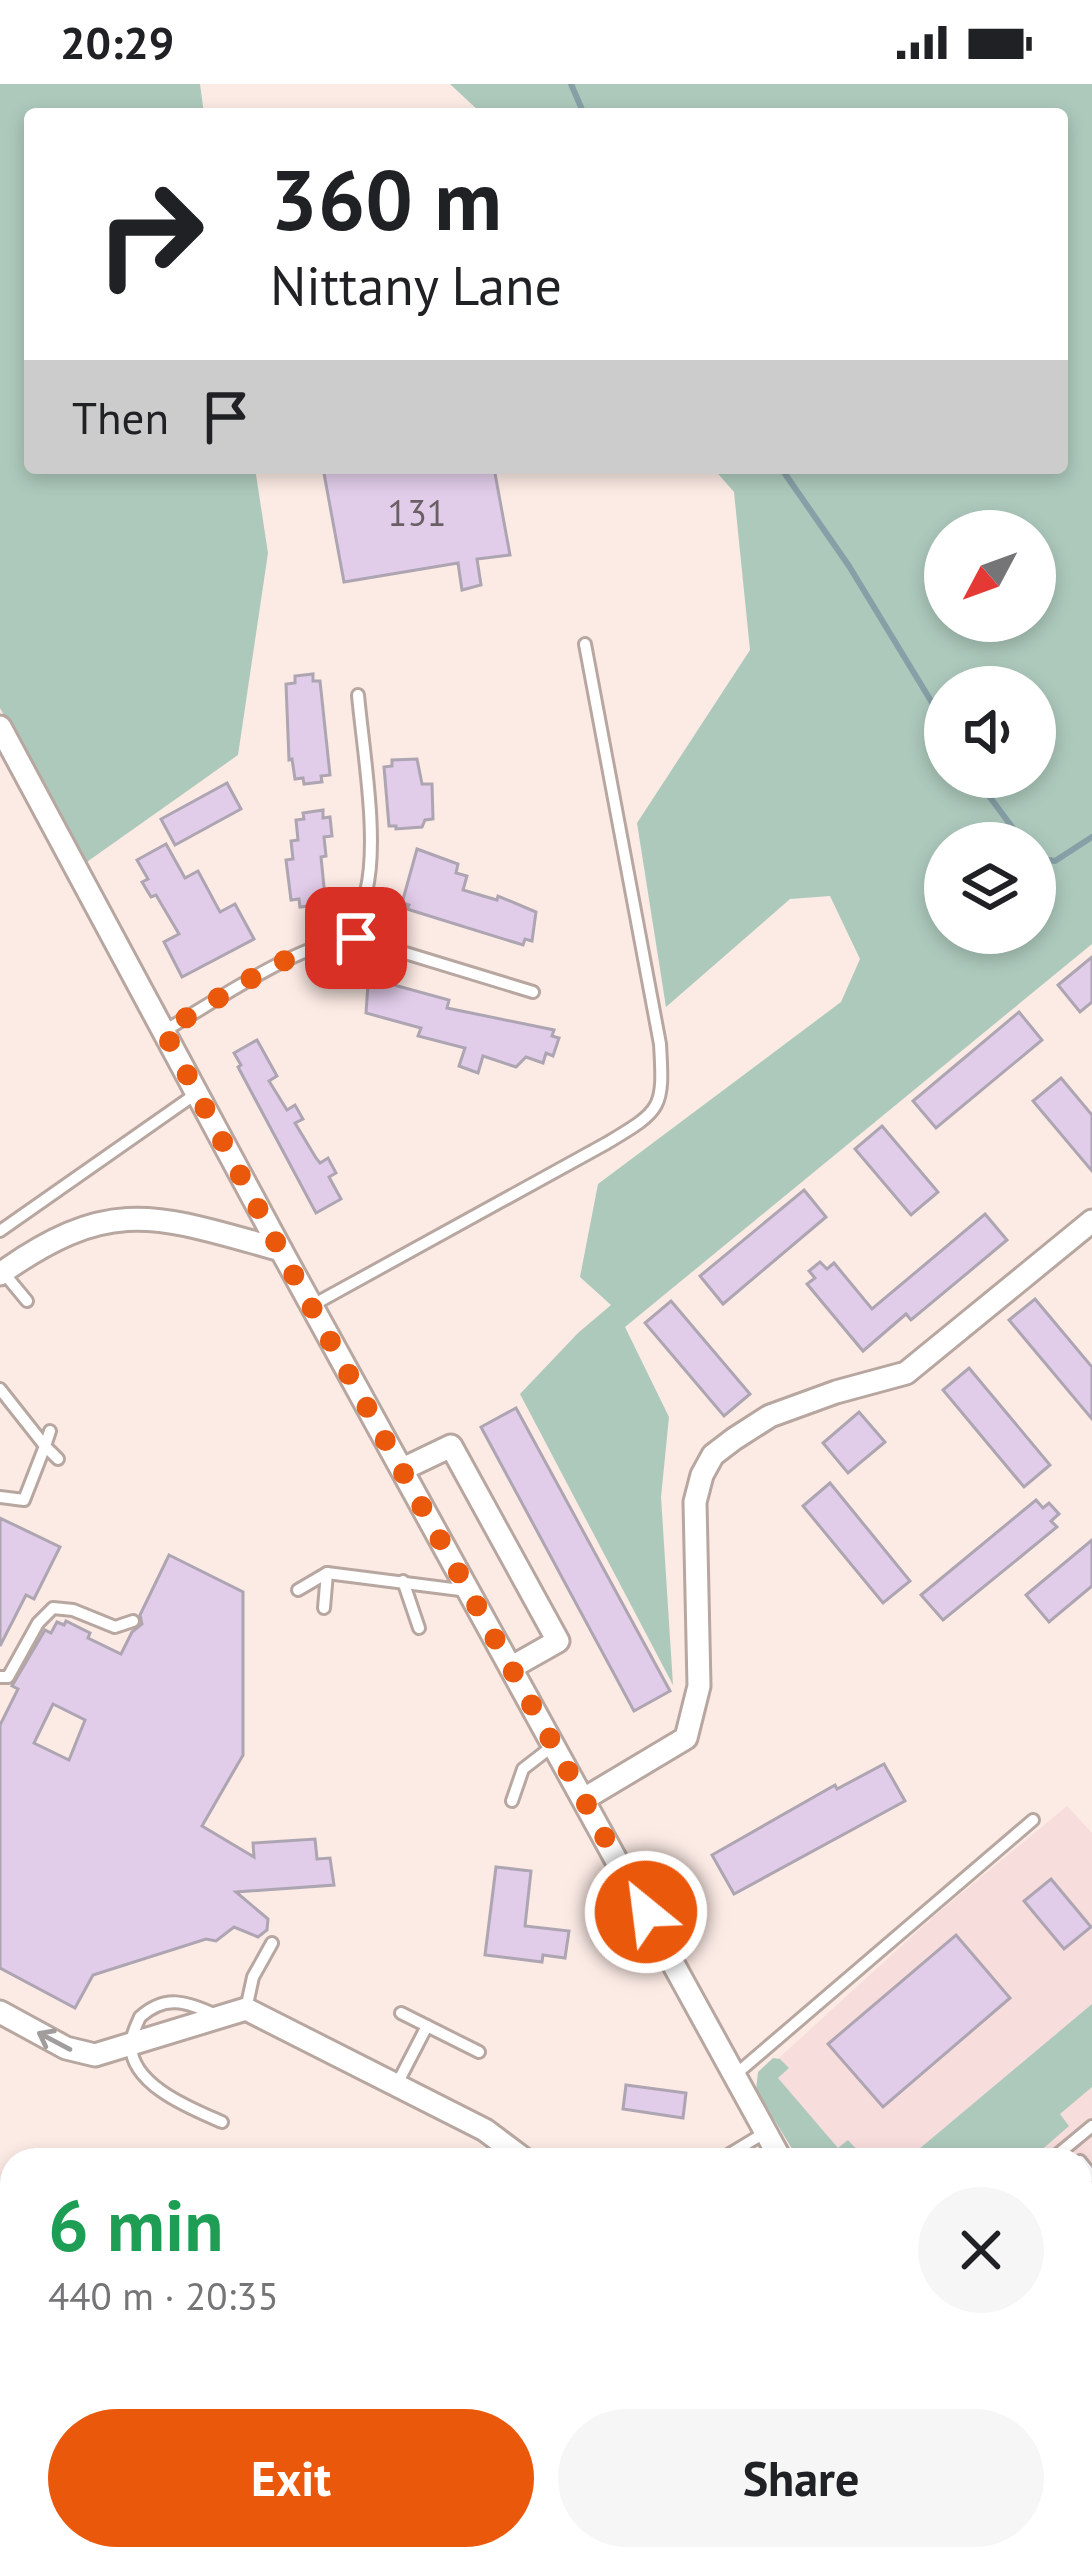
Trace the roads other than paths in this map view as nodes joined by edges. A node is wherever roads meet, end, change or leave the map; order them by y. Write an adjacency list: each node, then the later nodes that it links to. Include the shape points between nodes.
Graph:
1 (585, 644): 13 (lane, via 660,1044 658,1107)
2 (358, 695): 4 (lane, via 367,890)
3 (0, 727): 6 (street)
4 (337, 939): 5 (lane); 6 (lane)
5 (533, 992)
6 (164, 1031): 7 (street)
7 (197, 1094): 9 (lane); 10 (street)
8 (1092, 1221): 30 (street, via 906,1373 770,1416 713,1455 695,1502 699,1686 686,1738)
9 (0, 1231)
10 (280, 1250): 11 (street, via 173,1221 134,1219 55,1238); 13 (street)
11 (2, 1273): 12 (lane)
12 (27, 1301)
13 (311, 1306): 18 (street)
14 (0, 1389): 16 (lane)
15 (50, 1431): 16 (lane)
16 (45, 1446): 17 (lane); 19 (lane, via 24,1500)
17 (58, 1459)
18 (403, 1469): 23 (street); 27 (street, via 451,1446 558,1641)
19 (0, 1496)
20 (327, 1573): 21 (lane); 22 (lane); 24 (lane)
21 (403, 1581): 23 (lane); 26 (lane)
22 (298, 1590)
23 (471, 1591): 27 (street)
24 (324, 1608)
25 (133, 1621): 28 (lane, via 115,1628 53,1608 8,1677)
26 (419, 1628)
27 (512, 1666): 29 (street)
28 (0, 1677)
29 (554, 1744): 30 (street); 31 (lane, via 523,1769)
30 (584, 1799): 33 (street)
31 (512, 1801)
32 (1033, 1820): 42 (lane)
33 (624, 1872): 34 (lane, via 599,1889); 42 (street)
34 (595, 1920)
35 (272, 1943): 36 (lane)
36 (245, 2009): 40 (street); 43 (street)
37 (0, 2012): 40 (street, one-way to 37, via 77,2052)
38 (401, 2013): 39 (lane)
39 (427, 2026): 41 (lane); 43 (lane)
40 (130, 2045): 44 (lane, via 156,2088)
41 (479, 2052)
42 (735, 2075): 46 (street)
43 (397, 2084): 48 (street)
44 (222, 2122)
45 (1092, 2126): 47 (lane)
46 (766, 2132): 49 (lane); 50 (street)
47 (1068, 2146): 51 (lane)
48 (506, 2148)
49 (740, 2148)
50 (775, 2148)
51 (1066, 2148)

